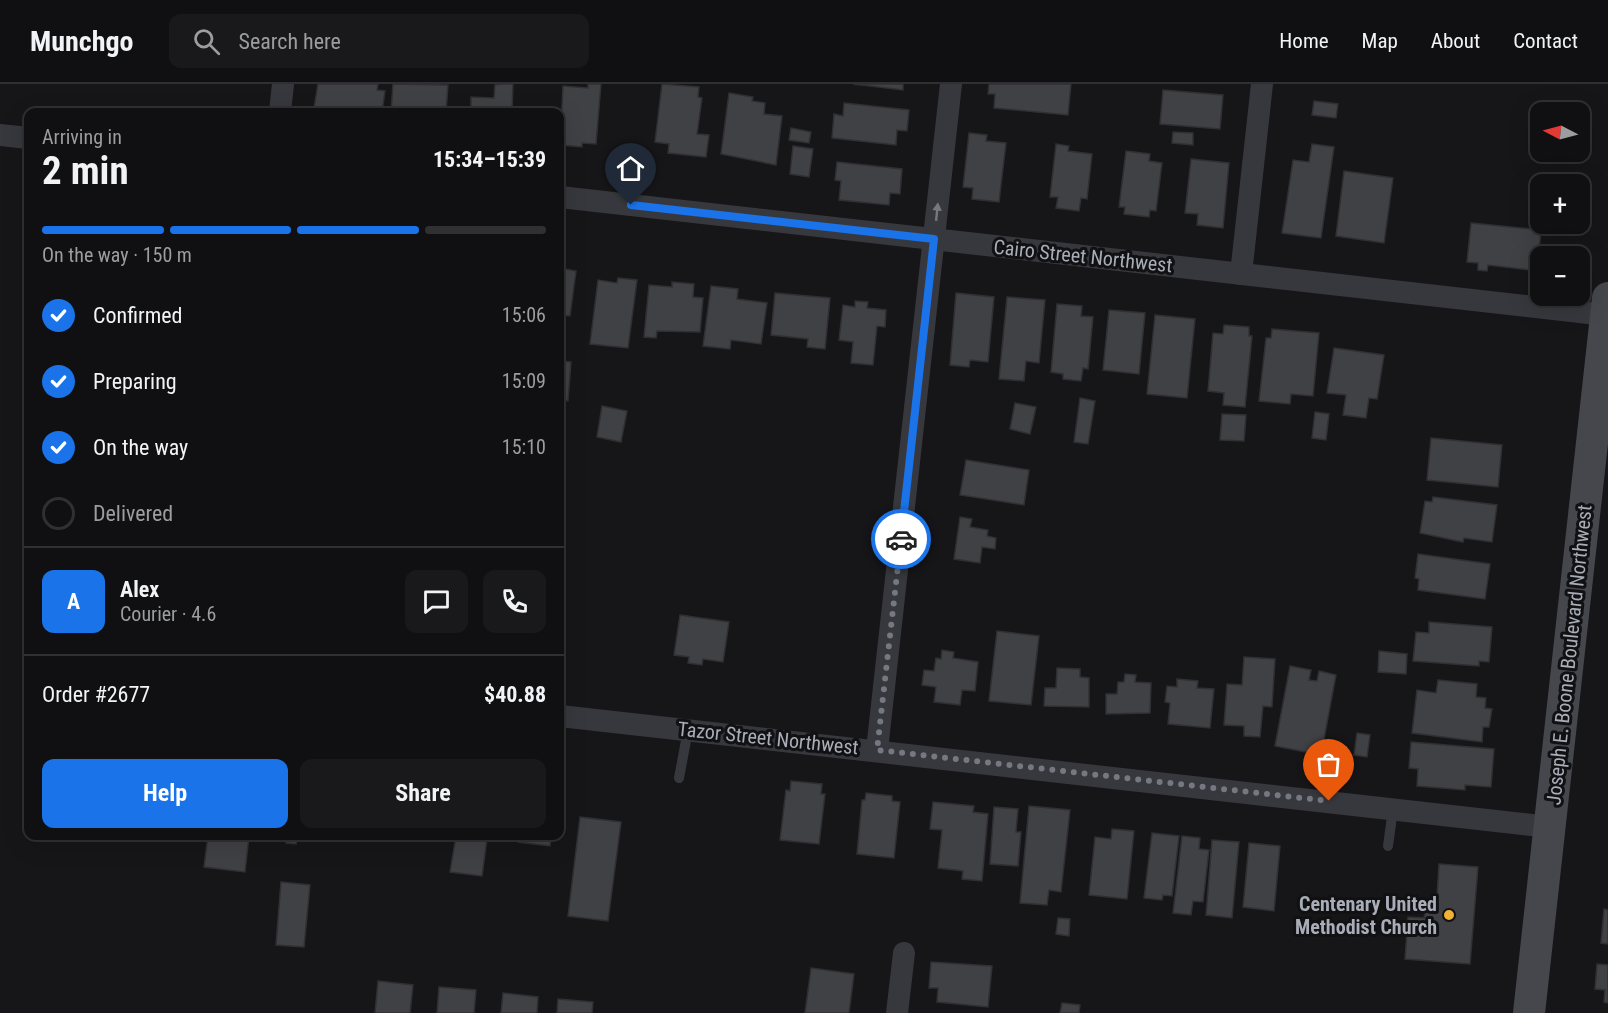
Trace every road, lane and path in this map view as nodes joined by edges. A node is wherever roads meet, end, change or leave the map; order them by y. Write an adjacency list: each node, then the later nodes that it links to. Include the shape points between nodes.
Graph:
1 (284, 84): 4 (street)
2 (951, 84): 8 (street, one-way to 2)
3 (1262, 84): 9 (street)
4 (281, 108)
5 (0, 135): 6 (street)
6 (24, 138)
7 (564, 197): 8 (street, Cairo Street Northwest)
8 (934, 239): 9 (street, Cairo Street Northwest); 13 (street)
9 (1241, 274): 10 (street, Cairo Street Northwest)
10 (1607, 306): 16 (main road, Joseph E. Boone Boulevard Northwest)
11 (564, 716): 12 (street, Tazor Street Northwest)
12 (688, 730): 13 (street, Tazor Street Northwest); 14 (lane)
13 (877, 750): 15 (street, Tazor Street Northwest)
14 (679, 778)
15 (1393, 808): 16 (street, Tazor Street Northwest); 17 (lane)
16 (1550, 826): 20 (main road, Joseph E. Boone Boulevard Northwest)
17 (1388, 846)
18 (904, 953): 19 (street)
19 (897, 1013)
20 (1529, 1013)

